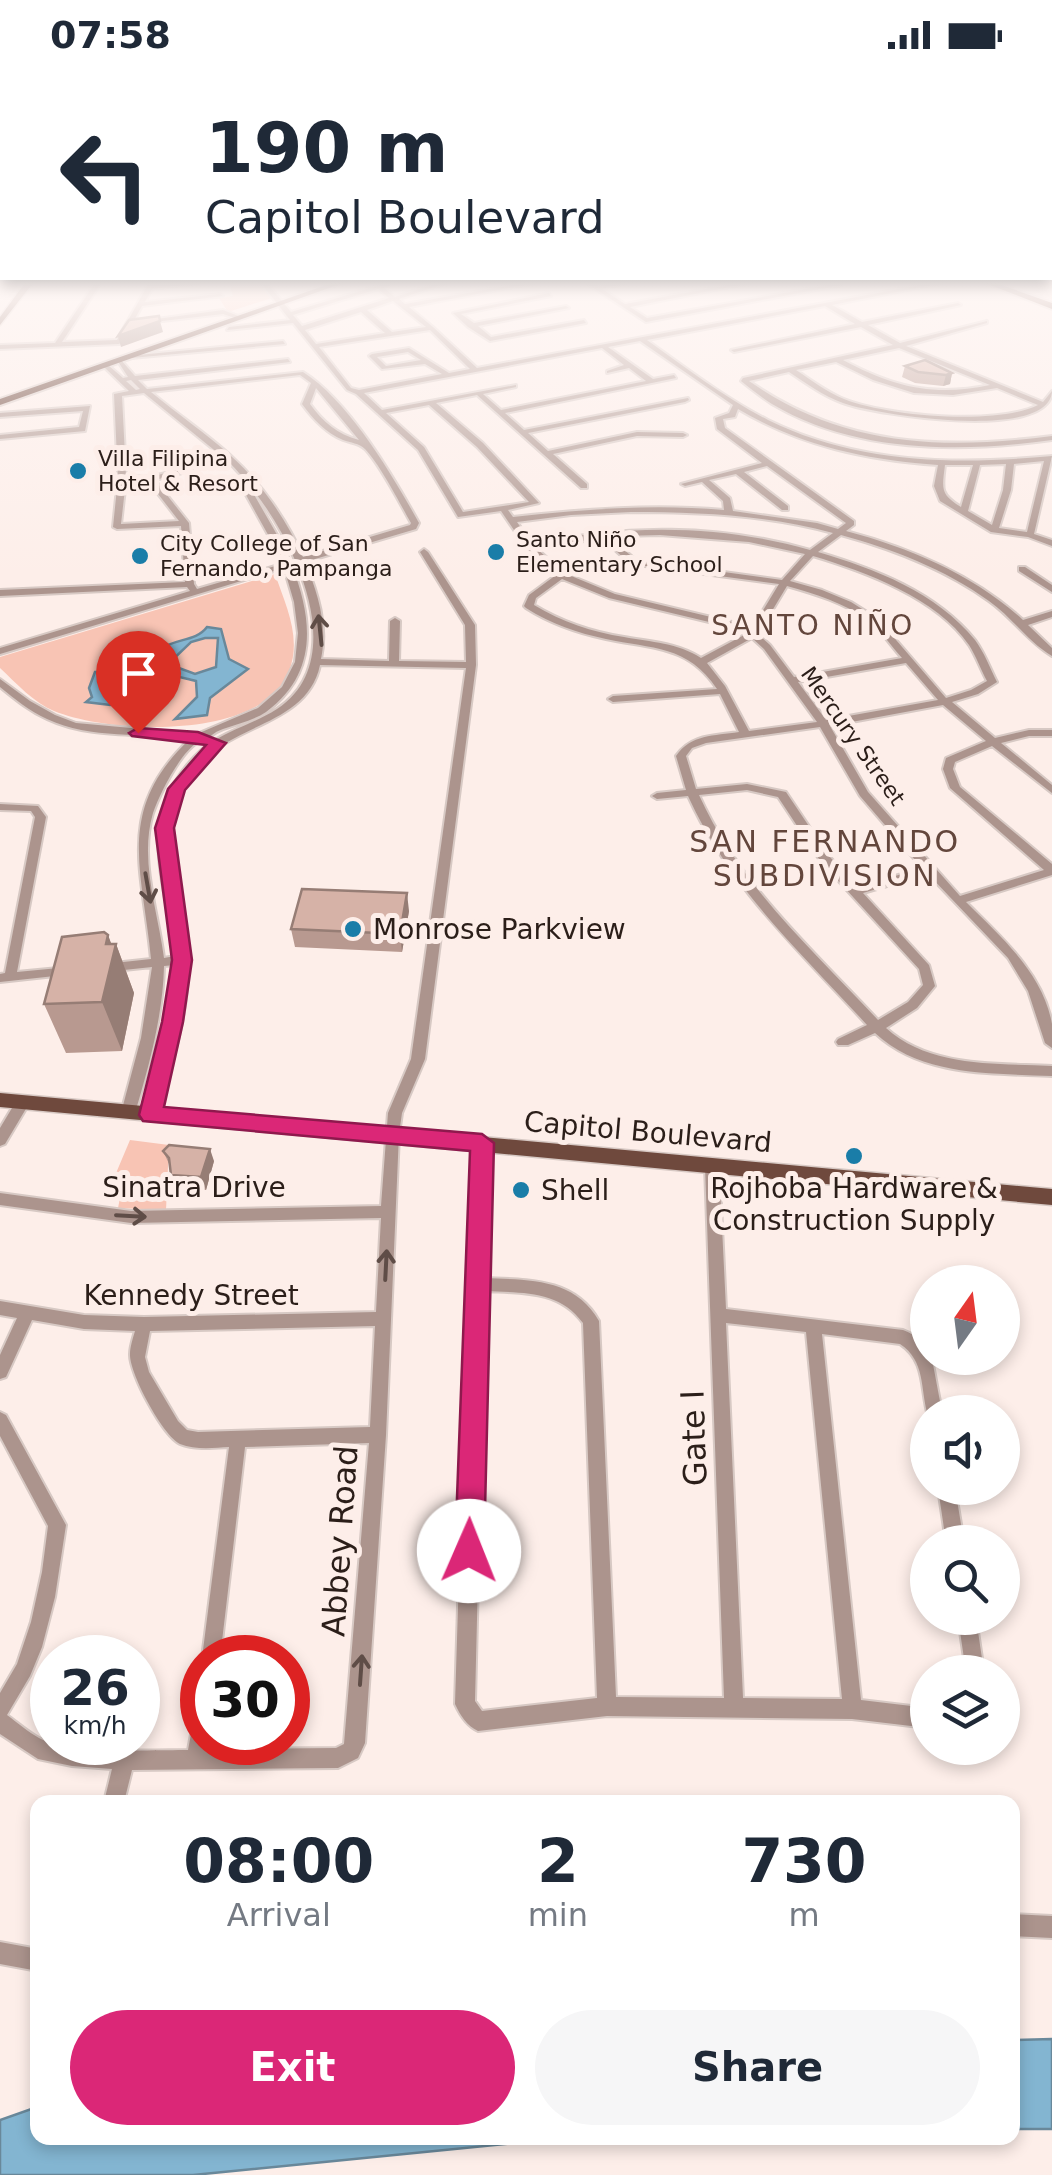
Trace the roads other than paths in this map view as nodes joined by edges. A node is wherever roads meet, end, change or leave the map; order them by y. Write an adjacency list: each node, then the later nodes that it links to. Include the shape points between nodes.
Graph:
1 (49, 381): 26 (highway)
2 (52, 381): 26 (highway)
3 (122, 381): 20 (street)
4 (136, 381): 21 (street)
5 (225, 381): 21 (street)
6 (313, 381): 16 (street)
7 (345, 381): 22 (street)
8 (420, 381): 22 (street)
9 (655, 381): 15 (street)
10 (702, 381): 29 (street)
11 (745, 381): 39 (street, via 787,410 869,435 974,445)
12 (811, 381): 30 (street, via 841,400 898,414 988,417)
13 (875, 381): 19 (street, via 913,392)
14 (986, 381): 19 (street)
15 (652, 382): 24 (street)
16 (315, 383): 40 (street); 40 (street, via 306,404 318,422)
17 (583, 384): 24 (street)
18 (514, 386): 23 (street)
19 (998, 386): 30 (street)
20 (131, 390): 21 (street); 47 (street); 52 (street, via 118,394)
21 (145, 390): 45 (street)
22 (359, 392): 31 (street)
23 (478, 393): 28 (street); 32 (street)
24 (592, 394): 32 (street)
25 (1052, 394): 30 (street)
26 (0, 398)
27 (685, 400): 36 (street)
28 (432, 402): 31 (street); 42 (street)
29 (737, 404): 33 (street); 35 (street)
30 (1044, 405)
31 (381, 412): 58 (street, via 421,449 461,515)
32 (501, 412): 36 (street)
33 (749, 412): 35 (street); 46 (street, via 843,448)
34 (0, 415): 38 (street, via 87,408 82,428)
35 (732, 415): 49 (street, via 720,418 719,427)
36 (523, 432): 43 (street)
37 (683, 435): 43 (street, via 637,434)
38 (0, 437)
39 (1052, 438)
40 (364, 444): 71 (street, via 415,525)
41 (498, 450): 42 (street)
42 (486, 452): 58 (street, via 536,500)
43 (549, 453): 56 (street)
44 (1051, 458): 48 (street); 66 (street)
45 (228, 459): 47 (street); 71 (street, via 264,497)
46 (942, 461): 50 (street); 59 (street, via 939,495)
47 (217, 462): 53 (street); 71 (street, via 244,485)
48 (1010, 462): 50 (street); 63 (street)
49 (770, 463): 51 (street); 64 (street, via 851,521)
50 (978, 463): 59 (street)
51 (739, 472): 54 (street); 57 (street)
52 (122, 478): 53 (street); 62 (street, via 117,527)
53 (150, 479): 62 (street)
54 (703, 480): 55 (street); 60 (street, via 727,500)
55 (685, 484)
56 (584, 486)
57 (785, 508)
58 (504, 510): 61 (street)
59 (964, 512): 63 (street)
60 (730, 513): 61 (street, via 633,508); 64 (street)
61 (512, 520): 68 (street)
62 (185, 523): 75 (street)
63 (994, 530): 66 (street)
64 (838, 532): 70 (street); 80 (street, via 948,573)
65 (616, 535): 68 (street); 70 (street, via 696,534); 74 (street, via 618,550 633,562)
66 (1030, 535): 67 (street)
67 (1052, 543)
68 (530, 547): 73 (street)
69 (424, 552): 88 (street, Abbey Road, via 470,625)
70 (808, 554): 74 (street); 93 (street, via 900,586 967,638 992,682)
71 (292, 563): 75 (street); 85 (street, one-way to 71, via 322,626 314,596); 97 (street, via 302,621 300,670 263,710)
72 (1022, 568): 76 (street)
73 (561, 576): 81 (street); 86 (street, via 532,596 529,606 583,630 676,650)
74 (784, 583): 81 (street); 84 (street, via 862,611)
75 (192, 588): 77 (street); 82 (street)
76 (1052, 589)
77 (0, 593)
78 (1052, 614): 80 (street)
79 (395, 622): 87 (street)
80 (1020, 624): 83 (street)
81 (752, 634): 86 (street); 89 (street, Mercury Street)
82 (0, 651)
83 (1052, 653)
84 (910, 659): 89 (street); 93 (street)
85 (320, 662): 87 (street); 98 (street, via 285,709)
86 (701, 662): 91 (street)
87 (394, 664): 88 (street)
88 (470, 666): 119 (street, Abbey Road, via 418,1059)
89 (791, 680): 94 (street, Mercury Street)
90 (0, 682): 97 (street, via 27,706 68,725)
91 (724, 691): 92 (street); 96 (street)
92 (613, 699)
93 (944, 701): 94 (street); 99 (street)
94 (823, 723): 96 (street); 104 (street, Mercury Street, via 864,794)
95 (1052, 733): 99 (street, via 1032,730)
96 (745, 734): 101 (street, via 684,750)
97 (198, 737): 98 (street); 109 (street, one-way to 109, via 162,783 144,832)
98 (218, 743): 108 (street, via 177,789 164,828)
99 (996, 743): 100 (street); 105 (street, via 950,760 950,781)
100 (1052, 790)
101 (693, 792): 102 (street); 106 (street, via 747,787 782,794); 111 (street, via 764,908)
102 (658, 796)
103 (0, 807): 110 (street, via 34,808 41,817)
104 (930, 869): 106 (street); 107 (street, Mercury Street)
105 (1052, 870): 107 (street)
106 (855, 892): 111 (street, via 929,977 922,997)
107 (958, 902): 113 (street, Mercury Street, via 1027,976)
108 (182, 960): 109 (street); 118 (street)
109 (158, 962): 110 (street); 117 (street)
110 (5, 978)
111 (877, 1025): 112 (street); 114 (street, via 921,1055)
112 (843, 1042)
113 (1052, 1043)
114 (1052, 1072)
115 (0, 1100): 116 (main road, Capitol Boulevard)
116 (23, 1102): 117 (main road, Capitol Boulevard); 120 (street)
117 (128, 1113): 118 (main road, Capitol Boulevard)
118 (151, 1115): 119 (main road, Capitol Boulevard)
119 (392, 1134): 121 (main road, Capitol Boulevard); 125 (street, Abbey Road)
120 (0, 1140)
121 (482, 1143): 122 (main road, Capitol Boulevard); 126 (street)
122 (712, 1166): 123 (main road, Capitol Boulevard); 129 (street, Gate I)
123 (1052, 1197)
124 (0, 1199): 125 (street, Sinatra Drive, one-way to 125, via 131,1217)
125 (390, 1212): 130 (street, Abbey Road, one-way to 125)
126 (476, 1284): 139 (street, via 554,1289 572,1296 590,1321); 139 (street, via 465,1704 478,1721)
127 (0, 1308): 128 (street, Kennedy Street)
128 (27, 1313): 131 (street, Kennedy Street); 133 (street)
129 (720, 1314): 132 (street); 140 (street, Gate I)
130 (384, 1319): 131 (street, Kennedy Street); 136 (street, Abbey Road)
131 (144, 1324): 137 (street, via 138,1365 172,1427 198,1440)
132 (813, 1326): 134 (street, via 918,1344); 142 (street)
133 (0, 1372)
134 (931, 1395)
135 (0, 1420): 141 (street, via 57,1525 29,1662)
136 (378, 1435): 137 (street); 146 (street, Abbey Road, one-way to 136, via 338,1758 351,1751 356,1735)
137 (238, 1439): 138 (street)
138 (214, 1635)
139 (607, 1706): 140 (street)
140 (734, 1707): 142 (street)
141 (0, 1709)
142 (852, 1709): 143 (street)
143 (910, 1716)
144 (0, 1722): 145 (street)
145 (30, 1743)
146 (310, 1758)
147 (123, 1765): 148 (street)
148 (116, 1795)
149 (1020, 1925): 150 (street)
150 (1052, 1927)
151 (0, 1953): 152 (street)
152 (30, 1959)

